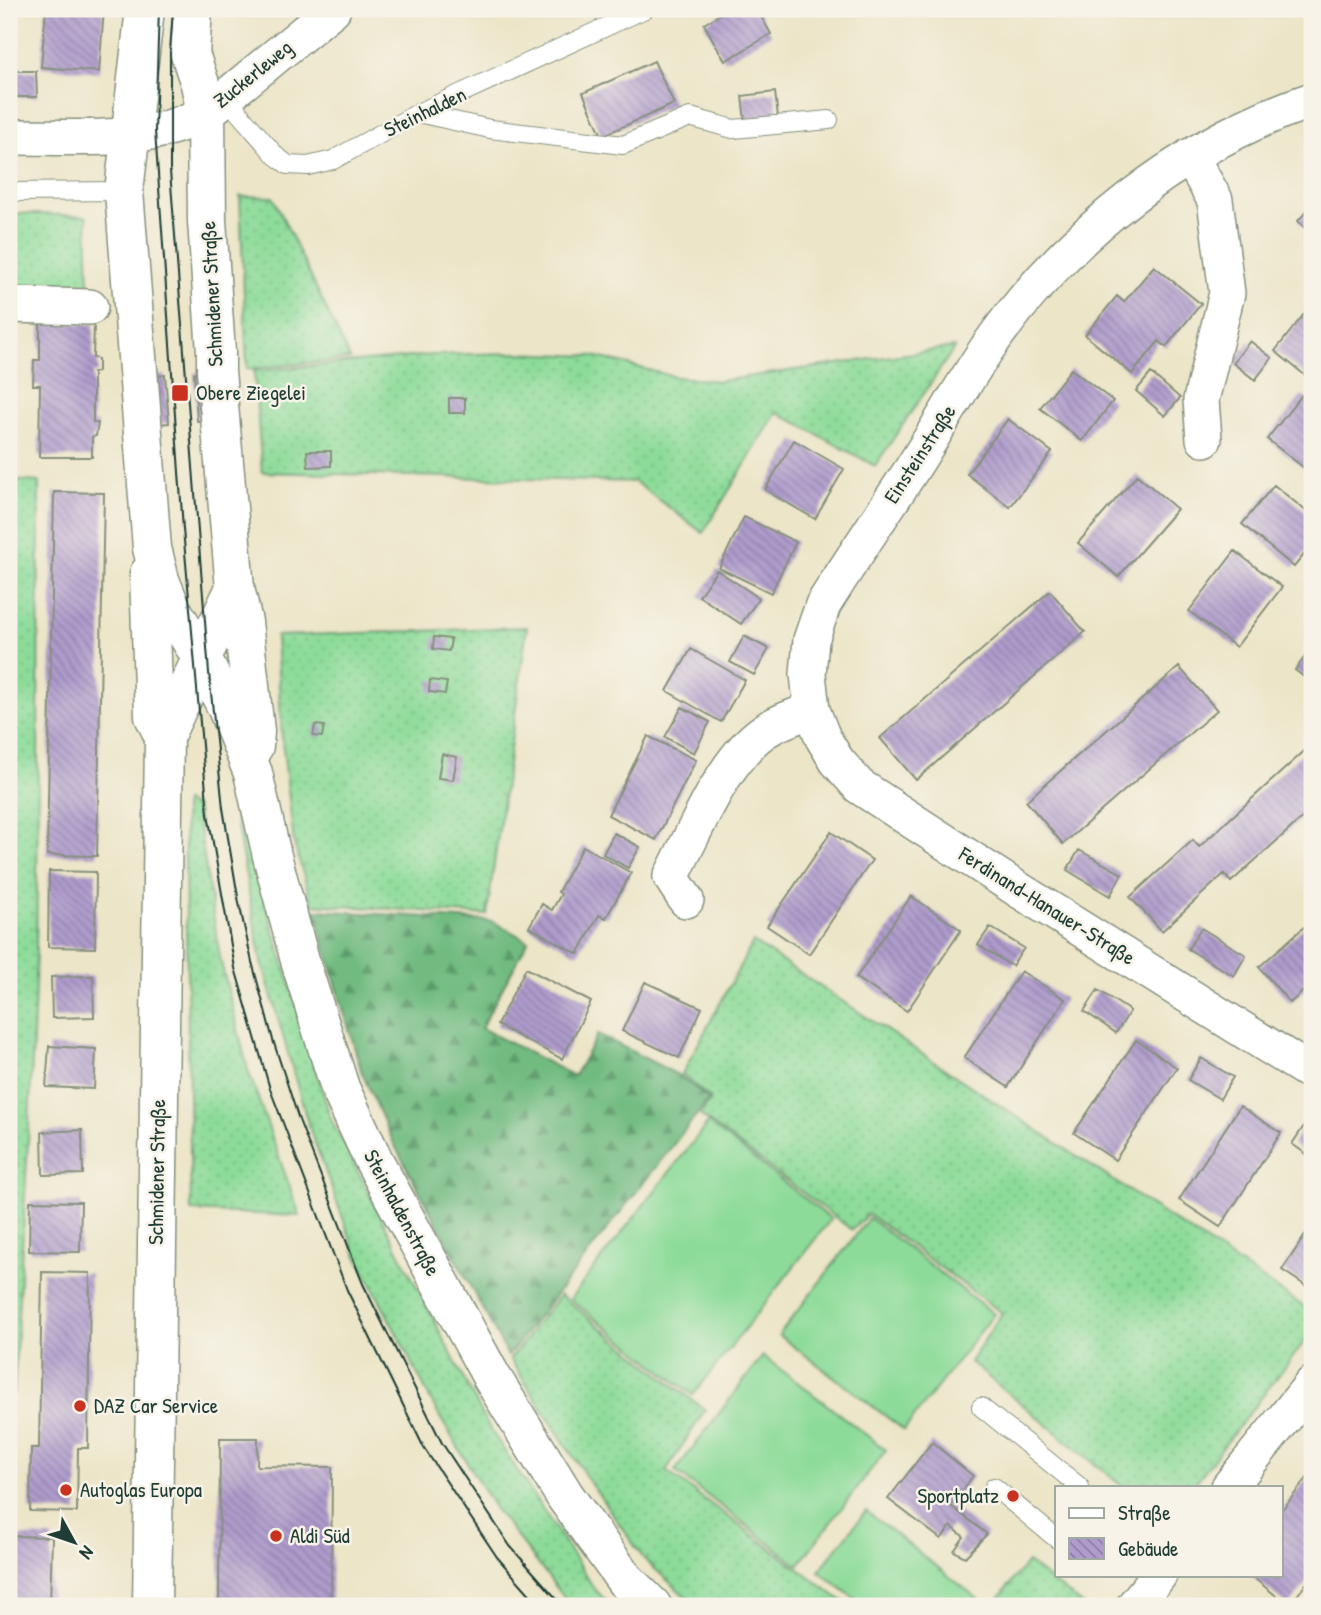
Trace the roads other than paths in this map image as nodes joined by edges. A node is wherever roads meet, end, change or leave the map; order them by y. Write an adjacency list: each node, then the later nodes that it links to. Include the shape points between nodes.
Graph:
1 (145, 9): 9 (main road, Schmidener Straße)
2 (192, 9): 6 (main road, Schmidener Straße, via 190,54 202,93)
3 (333, 9): 6 (street, Zuckerleweg)
4 (645, 9): 7 (lane, Steinhalden)
5 (1312, 100): 11 (street, Einsteinstraße, via 1274,113)
6 (218, 103): 7 (lane, Steinhalden, via 237,112 288,165 308,166 333,160); 9 (street, Zuckerleweg, via 169,128); 18 (main road, Schmidener Straße, via 207,220)
7 (418, 113): 8 (lane, via 491,128 623,145 690,117 733,129)
8 (829, 120)
9 (131, 134): 10 (street, Zuckerleweg); 12 (main road, Schmidener Straße)
10 (9, 137)
11 (1190, 156): 16 (street, via 1215,200 1227,293 1201,400); 20 (street, Einsteinstraße, via 1138,191 1084,237 1045,276 986,350 823,605 811,640)
12 (124, 191): 13 (lane); 17 (main road, Schmidener Straße)
13 (9, 192)
14 (9, 305): 15 (street)
15 (90, 307)
16 (1204, 439)
17 (152, 548): 19 (main road, Schmidener Straße, via 172,610); 21 (main road, Schmidener Straße, via 148,582 154,716)
18 (235, 587): 19 (main road, Schmidener Straße); 22 (main road, Steinhaldenstraße, via 255,731)
19 (201, 657): 21 (main road, Schmidener Straße); 22 (main road, Steinhaldenstraße)
20 (812, 710): 23 (street, via 764,731 724,776 671,877); 24 (street, Ferdinand-Hanauer-Straße, via 837,761 859,786)
21 (164, 737): 32 (main road, Schmidener Straße)
22 (253, 773): 33 (main road, Steinhaldenstraße, via 313,1002 340,1088 373,1159 491,1376 565,1496 625,1580)
23 (685, 901)
24 (1312, 1073)
25 (1312, 1384): 28 (street)
26 (981, 1406): 27 (lane)
27 (1079, 1486)
28 (1230, 1486)
29 (994, 1487): 30 (lane)
30 (1055, 1537)
31 (1158, 1576): 34 (street)
32 (152, 1606)
33 (652, 1606)
34 (1135, 1606)

